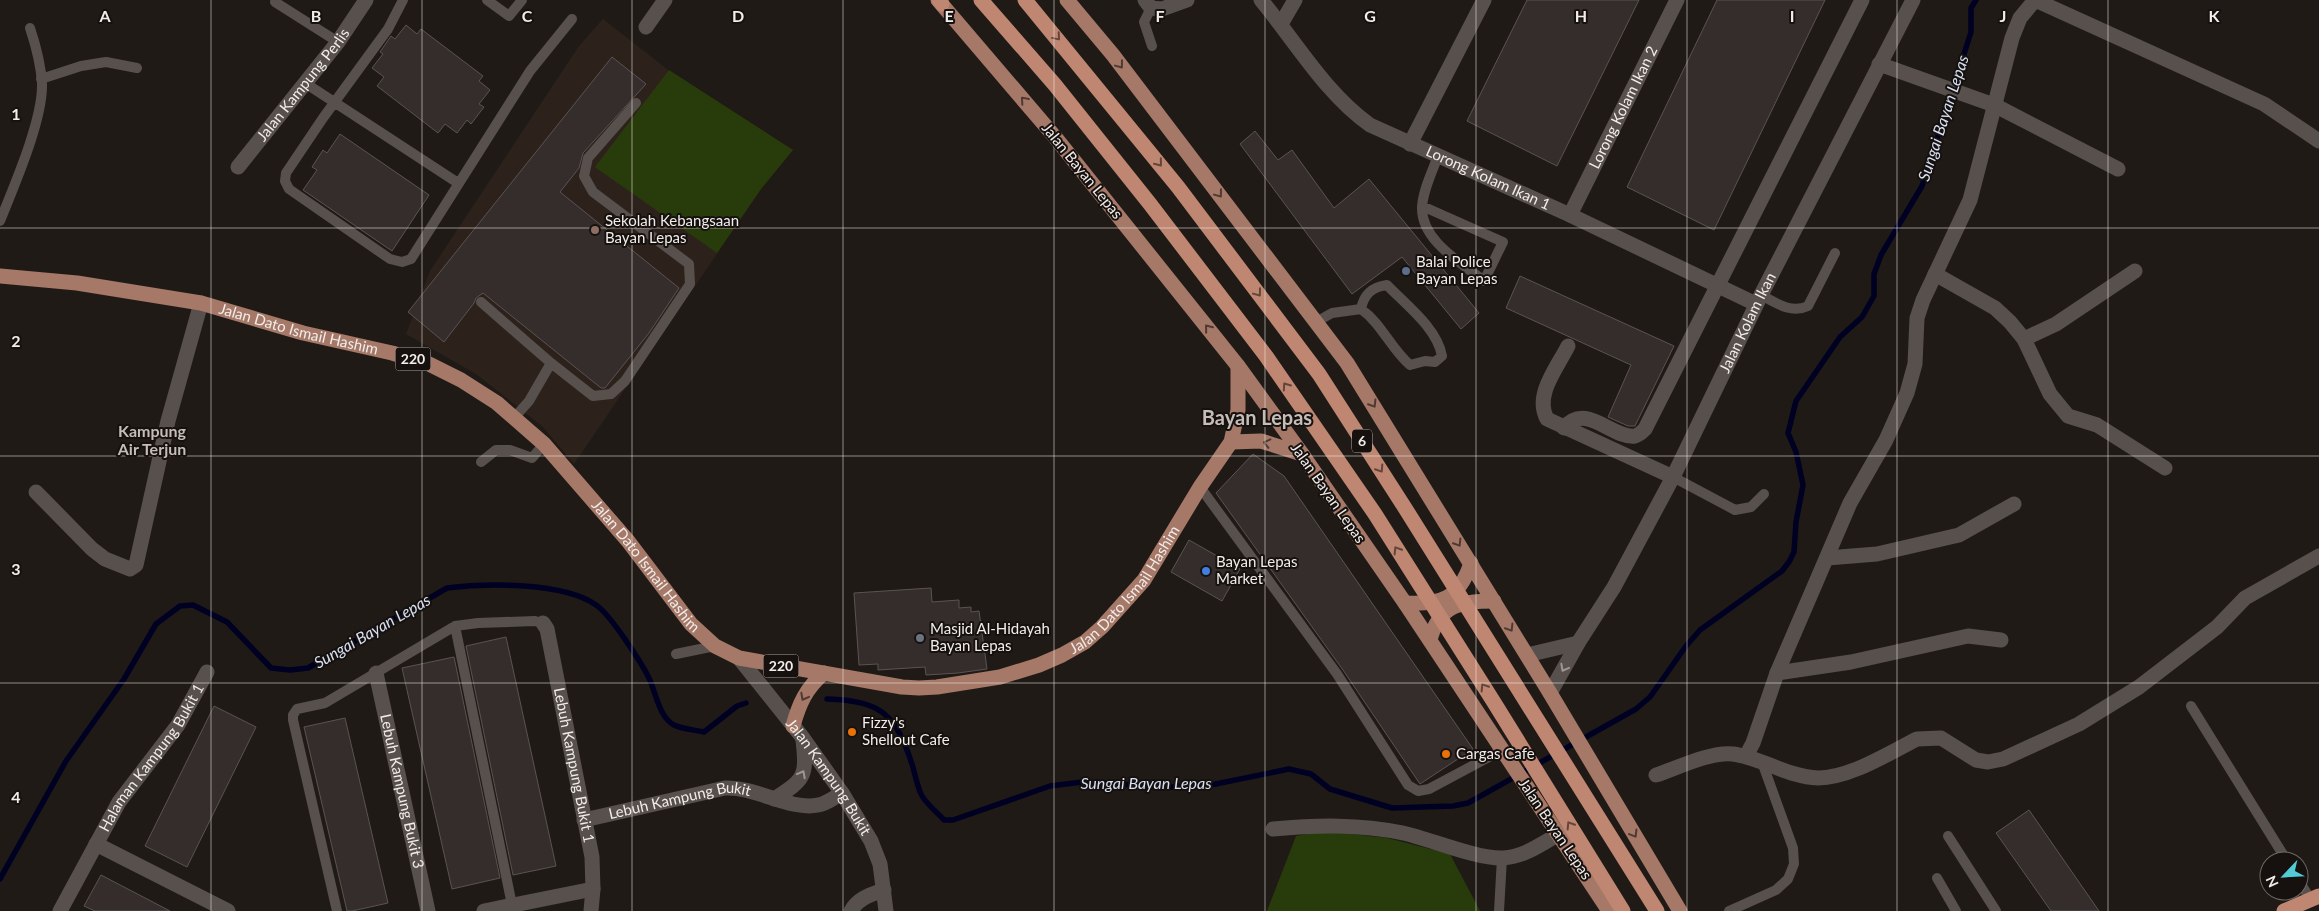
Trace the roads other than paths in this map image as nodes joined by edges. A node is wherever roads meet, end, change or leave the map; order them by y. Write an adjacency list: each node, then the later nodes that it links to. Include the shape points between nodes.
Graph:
1 (366, 0): 24 (street, Jalan Kampung Perlis)
2 (404, 0): 30 (lane, via 388,29)
3 (487, 0): 4 (lane, via 509,16)
4 (522, 0)
5 (665, 0): 22 (street)
6 (981, 0): 117 (highway, Jalan Bayan Lepas / 6, one-way to 6, via 1375,514 1266,356 1055,85)
7 (1026, 0): 118 (highway, 6, one-way to 118, via 1178,187 1319,374)
8 (1067, 0): 51 (main road, one-way to 51, via 1113,55)
9 (1187, 0): 19 (street, via 1162,9)
10 (1261, 0): 21 (street, Lorong Kolam Ikan 1)
11 (1295, 0): 21 (street)
12 (1484, 0): 34 (street)
13 (1676, 0): 40 (street, Lorong Kolam Ikan 2)
14 (1862, 0): 46 (street)
15 (1914, 0): 26 (street, Jalan Kolam Ikan)
16 (2035, 0): 32 (street, via 2020,18 2012,38); 33 (street, via 2264,104)
17 (939, 1): 55 (main road, Jalan Bayan Lepas, one-way to 17, via 1055,137)
18 (275, 2): 24 (lane)
19 (1148, 4): 25 (lane, via 1144,22)
20 (572, 19): 38 (lane, via 530,71)
21 (1281, 24): 34 (street, Lorong Kolam Ikan 1, via 1336,96 1353,113)
22 (646, 27)
23 (30, 28): 28 (lane, via 38,52)
24 (338, 42): 29 (street, Jalan Kampung Perlis)
25 (1152, 46)
26 (1879, 64): 32 (street); 47 (street, Jalan Kolam Ikan)
27 (137, 68): 28 (lane, via 106,62)
28 (41, 79): 41 (lane, via 39,113)
29 (305, 83): 30 (lane); 36 (street, Jalan Kampung Perlis)
30 (335, 102): 38 (lane); 38 (lane, via 286,173 285,181 289,189 390,259 402,262 411,259)
31 (636, 103): 54 (lane, via 588,158 584,176 593,192 689,264 690,284 625,381 611,394 593,396)
32 (1994, 105): 37 (street); 44 (street, via 1970,200)
33 (2319, 142)
34 (1410, 144): 35 (street, Lorong Kolam Ikan 1)
35 (1438, 156): 39 (lane); 40 (street, Lorong Kolam Ikan 1)
36 (238, 167)
37 (2118, 169)
38 (458, 183)
39 (1422, 206): 39 (lane, via 1423,219 1435,240 1484,281 1503,242)
40 (1570, 215): 46 (street, Lorong Kolam Ikan 1)
41 (0, 221)
42 (1835, 253): 47 (lane, via 1808,306 1790,310)
43 (2135, 271): 52 (street, via 2056,324)
44 (1935, 274): 52 (street, via 1995,308); 69 (street, via 1917,318 1915,364 1907,393 1886,440 1850,503)
45 (0, 276): 49 (main road, Jalan Dato Ismail Hashim / 220, via 77,283)
46 (1718, 285): 47 (street, Lorong Kolam Ikan 1); 57 (street, via 1645,429 1634,436 1583,418 1570,421)
47 (1759, 300): 63 (street, Jalan Kolam Ikan)
48 (482, 302): 54 (lane)
49 (201, 303): 56 (main road, Jalan Dato Ismail Hashim / 220, via 302,333 429,364 461,380); 65 (street, via 168,420 136,565 130,568 105,559)
50 (1361, 309): 50 (lane, via 1373,318 1410,365 1436,362 1442,356 1439,343 1420,318 1387,285 1376,286 1363,298); 51 (lane, via 1332,312)
51 (1316, 322): 70 (main road, one-way to 70, via 1347,363)
52 (2024, 339): 62 (street, via 2050,394 2068,416 2097,425)
53 (1568, 346): 57 (street, via 1542,398 1547,419)
54 (551, 363): 56 (lane, via 529,401)
55 (1238, 366): 58 (main road, Jalan Dato Ismail Hashim / 220, via 1238,410); 60 (main road, Jalan Bayan Lepas)
56 (514, 418): 59 (main road, Jalan Dato Ismail Hashim / 220)
57 (1564, 428): 63 (street)
58 (1231, 442): 60 (main road, one-way to 58, via 1261,441); 64 (main road, Jalan Dato Ismail Hashim / 220)
59 (544, 444): 61 (lane, via 532,458 510,450 496,450); 78 (main road, Jalan Dato Ismail Hashim / 220, via 628,541 691,624)
60 (1302, 454): 72 (main road, Jalan Bayan Lepas)
61 (481, 462)
62 (2165, 468)
63 (1673, 477): 66 (lane, via 1735,510 1751,507); 77 (street, Jalan Kolam Ikan, via 1614,587)
64 (1200, 487): 84 (main road, Jalan Dato Ismail Hashim / 220, via 1144,580 1102,627 1085,642 1062,655 1020,672 937,687 902,687); 89 (lane, via 1337,674 1408,785 1418,791 1429,789)
65 (36, 492)
66 (1764, 494)
67 (2014, 504): 69 (street, via 1959,535 1877,554)
68 (2319, 556): 91 (street, via 2246,598 2218,627 2140,687 2079,724 2002,759 1976,760 1940,738 1928,738 1917,739 1848,772 1832,776 1801,775)
69 (1826, 558): 85 (street)
70 (1471, 563): 71 (main road); 72 (main road, via 1462,586 1452,594 1432,602)
71 (1494, 601): 75 (main road, via 1468,602 1446,611 1433,627); 80 (main road, one-way to 80)
72 (1405, 603): 75 (main road, Jalan Bayan Lepas)
73 (542, 623): 74 (lane, via 478,622); 95 (street, Lebuh Kampung Bukit 1, via 547,629)
74 (455, 626): 83 (lane); 106 (lane)
75 (1430, 640): 89 (main road, Jalan Bayan Lepas)
76 (2001, 640): 85 (street, via 1968,636 1851,662)
77 (1578, 643): 80 (street); 86 (street, Jalan Kolam Ikan, one-way to 86)
78 (715, 646): 79 (lane); 81 (main road, Jalan Dato Ismail Hashim / 220)
79 (676, 654)
80 (1527, 655): 86 (main road)
81 (739, 658): 84 (main road, Jalan Dato Ismail Hashim / 220); 88 (street, Jalan Kampung Bukit)
82 (207, 672): 99 (street, Halaman Kampung Bukit 1, via 178,725 119,802)
83 (376, 673): 109 (lane, via 325,702 297,709 293,715); 110 (street, Lebuh Kampung Bukit 3)
84 (824, 673): 88 (main road, one-way to 88, via 803,696)
85 (1777, 673): 90 (street)
86 (1550, 693): 119 (main road, one-way to 119)
87 (2191, 706): 100 (lane)
88 (798, 732): 93 (street, Jalan Kampung Bukit); 94 (street, Lebuh Kampung Bukit, one-way to 88, via 797,784 806,766)
89 (1502, 750): 97 (main road, Jalan Bayan Lepas)
90 (1746, 756): 91 (street); 92 (street, via 1716,755)
91 (1762, 762): 120 (lane, via 1793,848 1794,864 1788,879 1776,890)
92 (1656, 775)
93 (842, 793): 94 (street, Lebuh Kampung Bukit, via 813,806); 104 (street, Jalan Kampung Bukit, via 871,840 880,864)
94 (774, 799): 95 (street, Lebuh Kampung Bukit, via 742,788 725,788)
95 (584, 820): 103 (street, Lebuh Kampung Bukit 1, via 592,856)
96 (1273, 828): 101 (street, via 1360,826)
97 (1559, 834): 101 (street, via 1521,855); 116 (main road, Jalan Bayan Lepas)
98 (1948, 836): 122 (lane)
99 (96, 844): 107 (street, Halaman Kampung Bukit 1); 108 (street, Halaman Kampung Bukit 1)
100 (2281, 851)
101 (1502, 858): 115 (lane)
102 (1937, 878): 121 (lane)
103 (593, 889): 106 (street); 112 (street, Lebuh Kampung Bukit 1)
104 (884, 890): 113 (street, via 865,896 855,903); 114 (street, Jalan Kampung Bukit)
105 (2315, 898): 123 (highway)
106 (512, 905): 111 (street)
107 (60, 911)
108 (228, 911)
109 (337, 911)
110 (428, 911)
111 (484, 911)
112 (591, 911)
113 (851, 911)
114 (886, 911)
115 (1499, 911)
116 (1609, 911)
117 (1623, 911)
118 (1657, 911)
119 (1680, 911)
120 (1729, 911)
121 (1956, 911)
122 (1996, 911)
123 (2284, 911)

